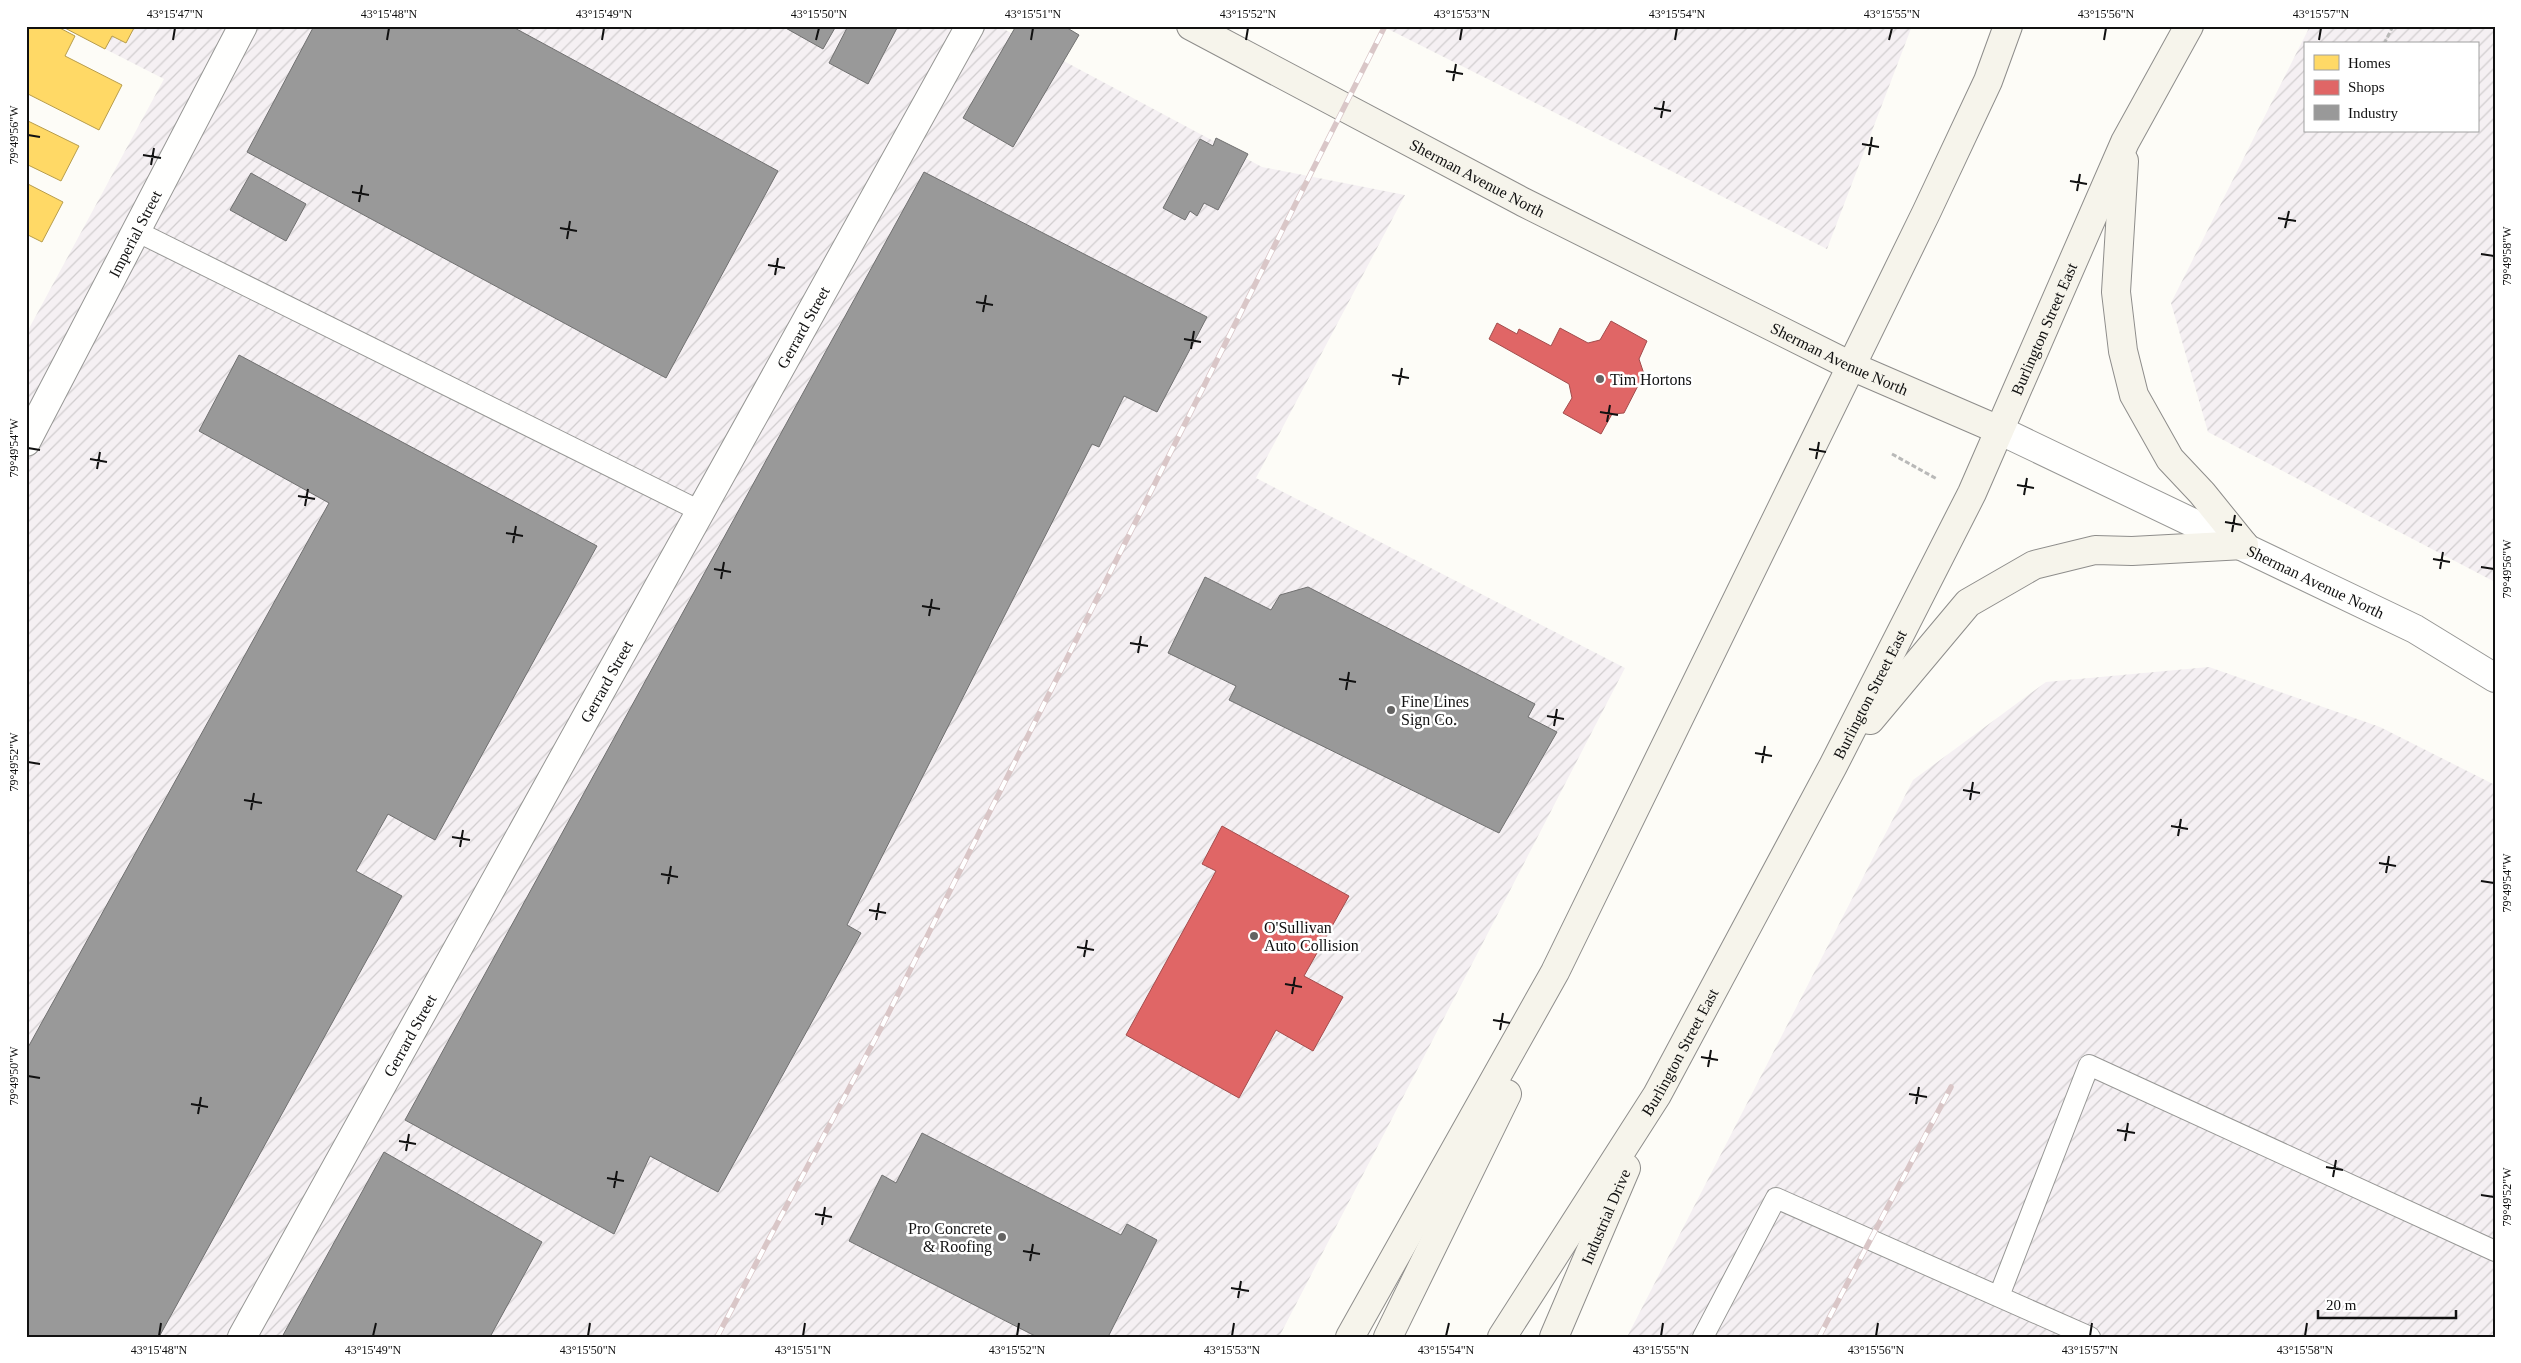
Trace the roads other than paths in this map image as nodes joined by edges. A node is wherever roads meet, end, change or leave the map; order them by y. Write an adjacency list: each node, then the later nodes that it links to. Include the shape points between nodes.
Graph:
1 (243, 26): 7 (street, Imperial Street)
2 (970, 26): 11 (street, Gerrard Street)
3 (1191, 26): 8 (main road, Sherman Avenue North, via 1523,202)
4 (2008, 26): 8 (main road, via 1988,81)
5 (2189, 26): 6 (main road, Burlington Street East)
6 (2125, 142): 9 (main road, Burlington Street East); 12 (main road, via 2116,292 2123,351 2134,395 2170,460)
7 (136, 231): 10 (street, Imperial Street); 11 (lane)
8 (1851, 366): 9 (main road, Sherman Avenue North); 15 (main road)
9 (1999, 430): 12 (street, Sherman Avenue North); 14 (main road, Burlington Street East, via 1972,493)
10 (26, 442)
11 (702, 512): 19 (street, Gerrard Street)
12 (2244, 545): 13 (street, Sherman Avenue North, via 2415,629); 14 (main road, via 2095,550 2034,565 1968,603)
13 (2495, 678)
14 (1833, 766): 16 (main road, Burlington Street East)
15 (1555, 972): 20 (main road); 21 (main road, via 1525,1056)
16 (1657, 1095): 22 (main road, Burlington Street East); 23 (main road, Industrial Drive)
17 (2495, 1251): 18 (lane, via 2089,1065)
18 (1999, 1296): 24 (lane, via 1776,1198); 25 (lane)
19 (242, 1337)
20 (1350, 1337)
21 (1388, 1337)
22 (1502, 1337)
23 (1554, 1337)
24 (1703, 1337)
25 (2090, 1337)

